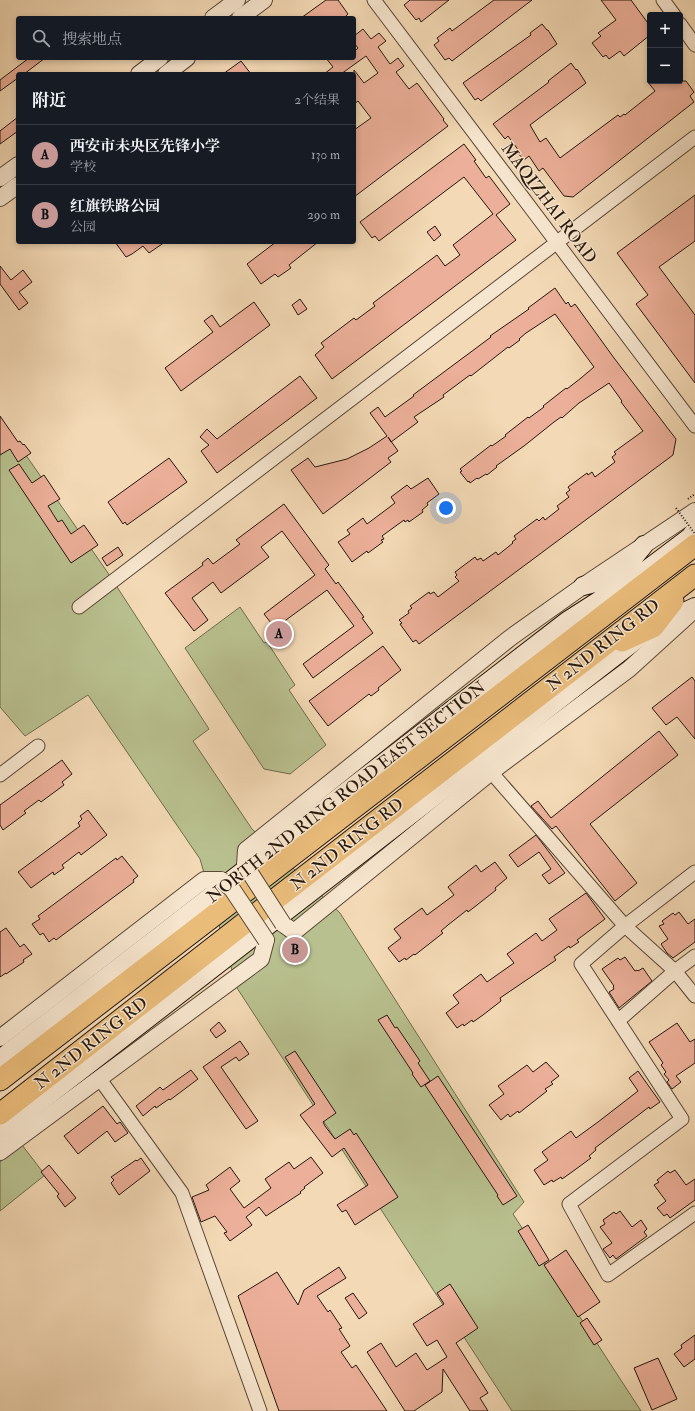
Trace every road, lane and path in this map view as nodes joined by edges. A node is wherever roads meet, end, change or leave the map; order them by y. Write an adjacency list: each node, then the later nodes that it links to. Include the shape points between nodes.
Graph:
1 (237, 0): 6 (street)
2 (264, 0): 7 (street)
3 (374, 0): 19 (street, MAQIZHAI ROAD)
4 (663, 0): 5 (street)
5 (672, 12)
6 (216, 16)
7 (243, 16)
8 (683, 28): 9 (street)
9 (695, 44)
10 (157, 60): 12 (street)
11 (184, 60): 13 (street)
12 (141, 72)
13 (169, 72)
14 (695, 137): 19 (street)
15 (16, 166): 16 (street)
16 (0, 178)
17 (16, 186): 18 (street)
18 (0, 198)
19 (556, 242): 20 (street, MAQIZHAI ROAD); 31 (street)
20 (695, 426)
21 (676, 508): 23 (path, bridge)
22 (695, 511): 24 (street)
23 (694, 536): 25 (highway, N 2ND RING RD); 26 (main road, NORTH 2ND RING ROAD EAST SECTION)
24 (644, 545): 27 (main road); 29 (street)
25 (674, 560): 26 (highway); 47 (highway, N 2ND RING RD)
26 (645, 571): 27 (main road); 30 (main road, NORTH 2ND RING ROAD EAST SECTION)
27 (618, 577): 29 (main road); 30 (main road)
28 (693, 577): 33 (highway); 34 (highway, N 2ND RING RD)
29 (583, 586): 36 (street, bridge, via 510,638 246,850 245,865 283,924 294,932)
30 (600, 600): 45 (main road, NORTH 2ND RING ROAD EAST SECTION, via 561,626)
31 (78, 607)
32 (695, 608): 33 (main road); 36 (street, via 629,669)
33 (653, 627): 34 (highway); 49 (main road)
34 (586, 659): 48 (highway, N 2ND RING RD)
35 (38, 746): 37 (street)
36 (492, 772): 39 (street)
37 (0, 775)
38 (695, 872): 39 (street)
39 (625, 926): 41 (street); 43 (street, via 581,964)
40 (695, 956): 41 (street)
41 (675, 971): 42 (street); 43 (street)
42 (695, 996)
43 (618, 1021): 51 (street, via 682,1119 569,1204 608,1275)
44 (0, 1038): 46 (street, bridge, via 204,880 221,880 232,889 266,940 261,959)
45 (0, 1060)
46 (99, 1078): 50 (street); 52 (street, via 182,1193)
47 (0, 1080)
48 (0, 1114)
49 (0, 1133)
50 (0, 1152)
51 (695, 1213)
52 (260, 1411)

